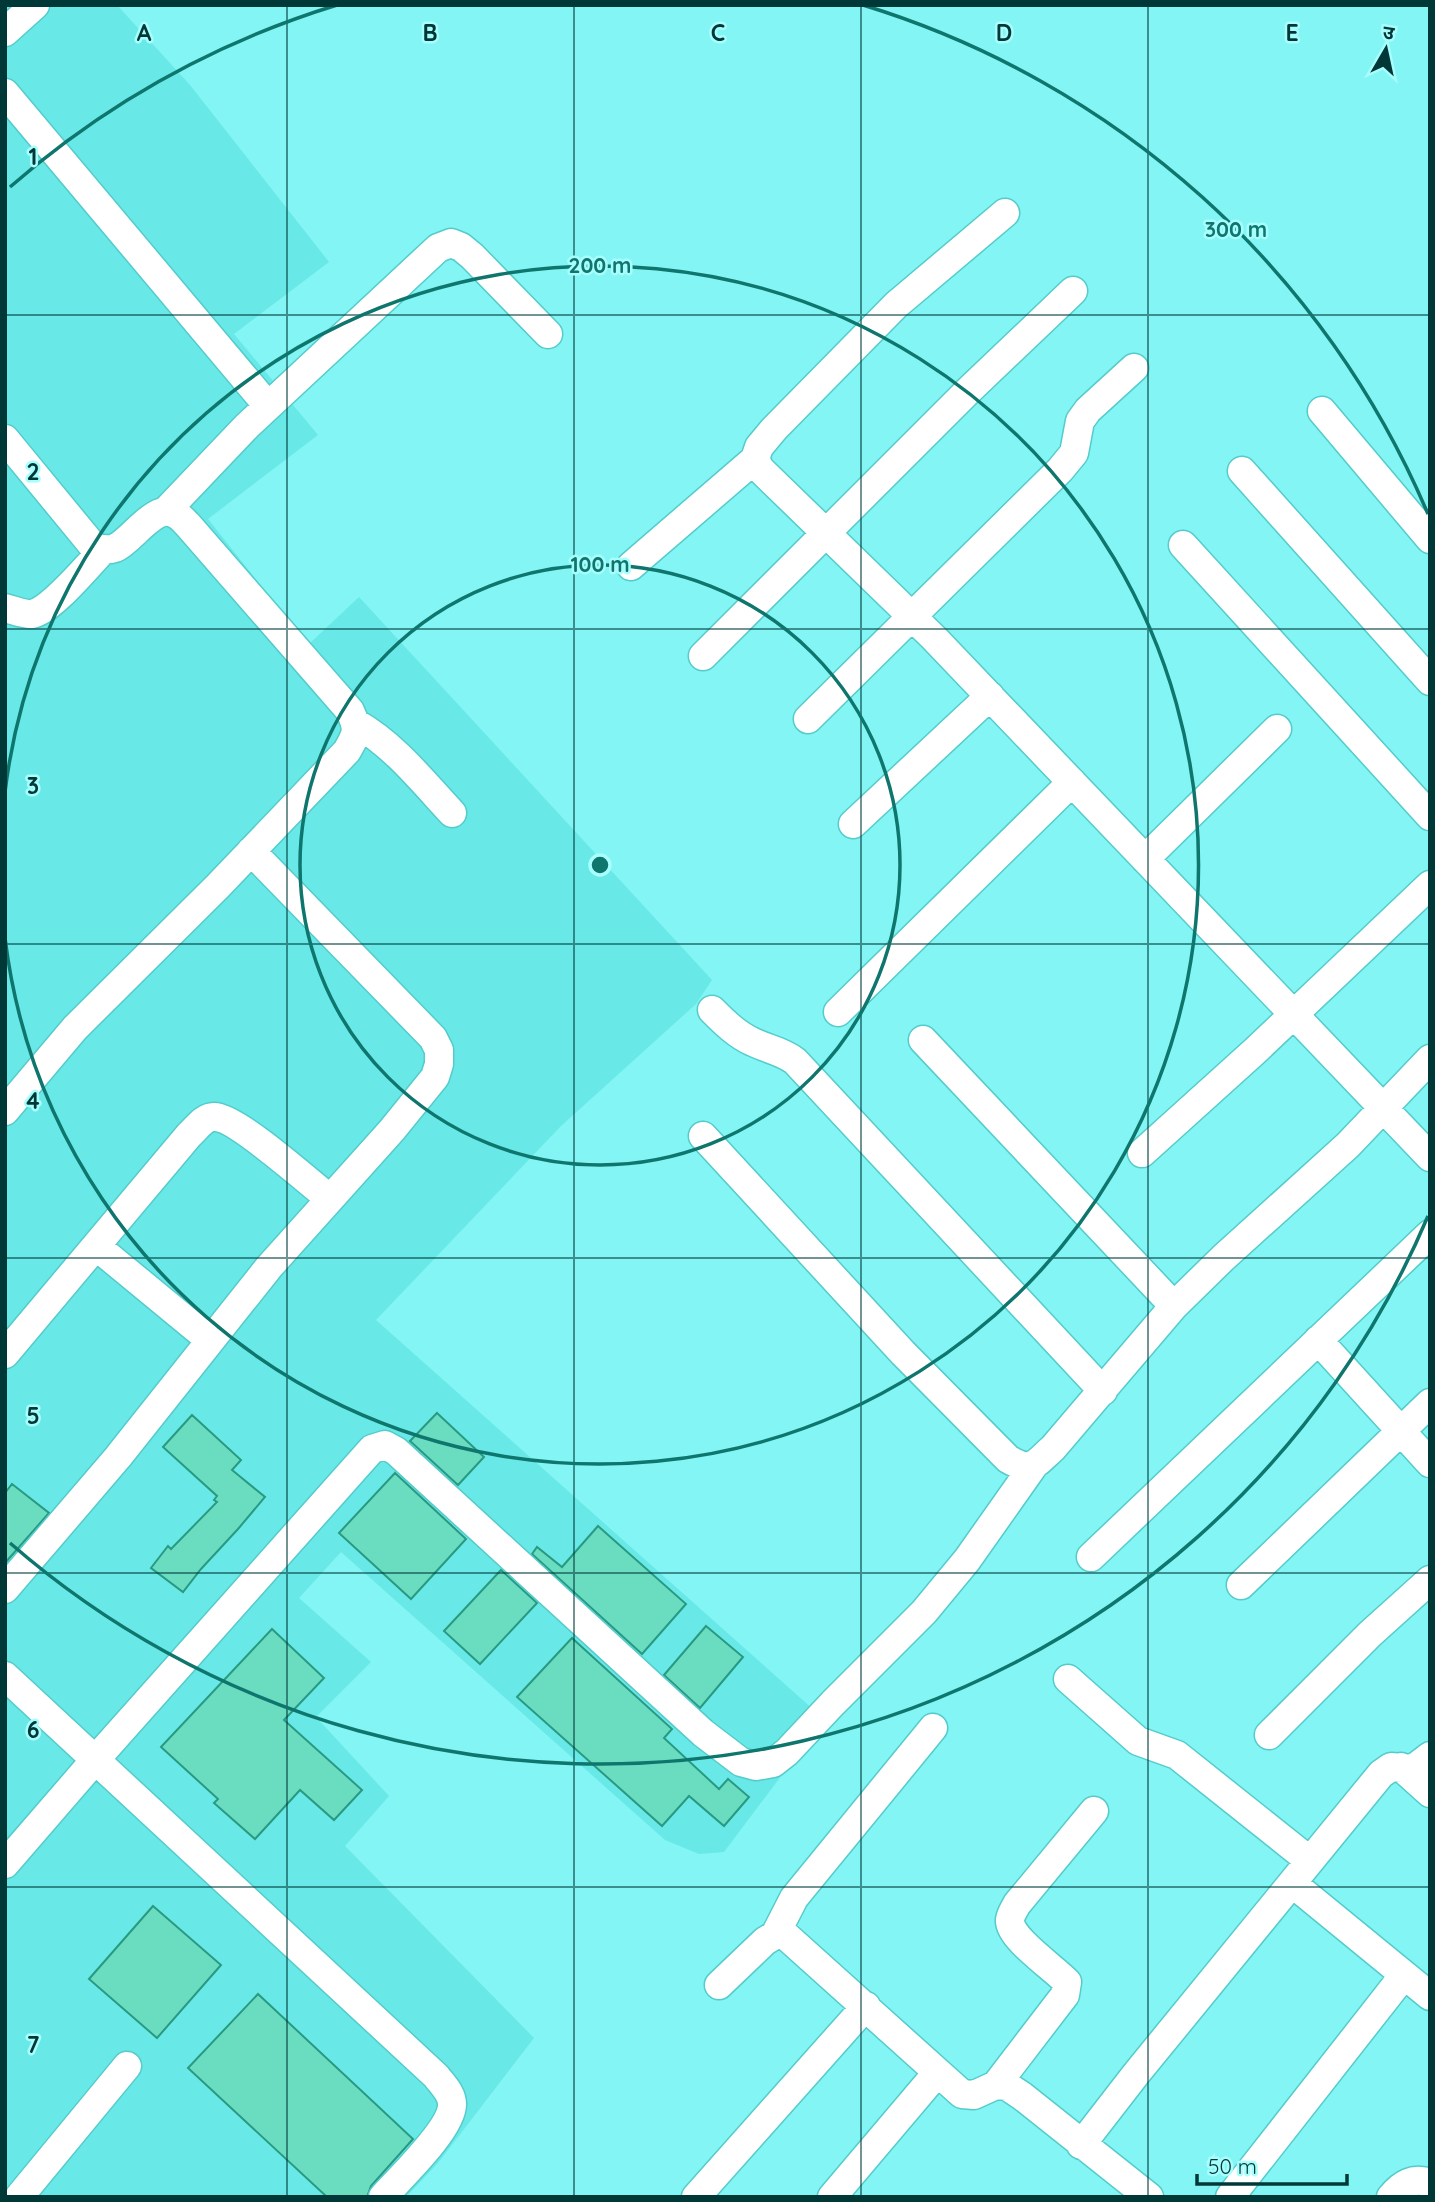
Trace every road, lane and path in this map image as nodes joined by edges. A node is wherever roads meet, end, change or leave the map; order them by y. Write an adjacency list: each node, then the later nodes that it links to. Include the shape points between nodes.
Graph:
1 (35, 5): 2 (street)
2 (5, 32)
3 (5, 93): 8 (street)
4 (1005, 213): 11 (street, via 896,305 774,429)
5 (1073, 290): 14 (street)
6 (548, 334): 8 (street, via 472,256 451,243 438,248)
7 (1134, 368): 20 (street, via 1080,421 1074,453 1060,470)
8 (268, 406): 13 (street)
9 (1322, 411): 15 (street)
10 (5, 439): 17 (street, via 81,534)
11 (755, 459): 14 (street); 18 (street)
12 (1242, 471): 22 (street)
13 (166, 511): 17 (street, via 116,548); 25 (street, via 188,525)
14 (825, 532): 20 (street); 21 (street)
15 (1430, 539)
16 (1183, 545): 29 (street)
17 (103, 550): 19 (street, via 40,611 30,615)
18 (631, 566)
19 (5, 608)
20 (911, 616): 23 (street); 24 (street)
21 (703, 656)
22 (1430, 681)
23 (990, 696): 27 (street); 30 (street)
24 (808, 719)
25 (357, 724): 28 (street, via 386,745); 31 (street, via 347,751)
26 (1277, 729): 32 (street)
27 (1072, 782): 32 (street); 35 (street)
28 (452, 813)
29 (1430, 816)
30 (853, 824)
31 (250, 851): 39 (street); 44 (street, via 410,1013 439,1050 435,1077)
32 (1145, 859): 36 (street)
33 (1430, 885): 36 (street)
34 (712, 1010): 51 (street, via 750,1041 795,1061)
35 (838, 1012)
36 (1293, 1015): 40 (street); 43 (street)
37 (923, 1040): 47 (street)
38 (1430, 1059): 40 (street)
39 (9, 1100)
40 (1382, 1109): 42 (street); 47 (street)
41 (703, 1136): 55 (street, via 903,1353 1008,1459 1023,1467)
42 (1420, 1148)
43 (1142, 1153)
44 (330, 1199): 46 (street, via 249,1135 214,1116 189,1135); 48 (street)
45 (1430, 1234): 49 (street)
46 (96, 1246): 48 (street); 50 (street)
47 (1174, 1306): 51 (street)
48 (210, 1340): 59 (street)
49 (1318, 1340): 53 (street); 56 (street)
50 (5, 1354)
51 (1103, 1391): 55 (street)
52 (1430, 1403): 53 (street)
53 (1400, 1431): 54 (street); 58 (street)
54 (1430, 1463)
55 (1034, 1465): 65 (street, via 924,1612 787,1752 773,1763 756,1766 741,1762 703,1733 396,1451 385,1445 372,1449)
56 (1091, 1557)
57 (1430, 1580): 63 (street)
58 (1241, 1585)
59 (5, 1589)
60 (5, 1676): 65 (street)
61 (1068, 1679): 69 (street, via 1138,1741 1177,1755)
62 (933, 1728): 72 (street, via 794,1898)
63 (1269, 1735)
64 (1430, 1756): 66 (street, via 1413,1769)
65 (95, 1760): 70 (street); 83 (street, via 449,2091 453,2104 448,2119)
66 (1401, 1767): 67 (street); 69 (street, via 1381,1773)
67 (1430, 1793)
68 (1094, 1811): 79 (street, via 1017,1904 1010,1919 1012,1930 1067,1982 1065,1995)
69 (1310, 1861): 71 (street)
70 (5, 1864)
71 (1292, 1883): 73 (street); 80 (street)
72 (775, 1935): 74 (street); 76 (street, via 794,1941)
73 (1404, 1975): 75 (street); 87 (street)
74 (719, 1985)
75 (1430, 1996)
76 (866, 2006): 78 (street); 84 (street)
77 (127, 2066): 82 (street)
78 (937, 2073): 79 (street, via 962,2094 974,2095); 85 (street)
79 (996, 2085): 80 (street, via 1022,2096)
80 (1081, 2145): 86 (street)
81 (1430, 2183): 88 (street, via 1411,2181)
82 (33, 2192)
83 (383, 2197)
84 (696, 2197)
85 (832, 2197)
86 (1149, 2197)
87 (1230, 2197)
88 (1391, 2197)

